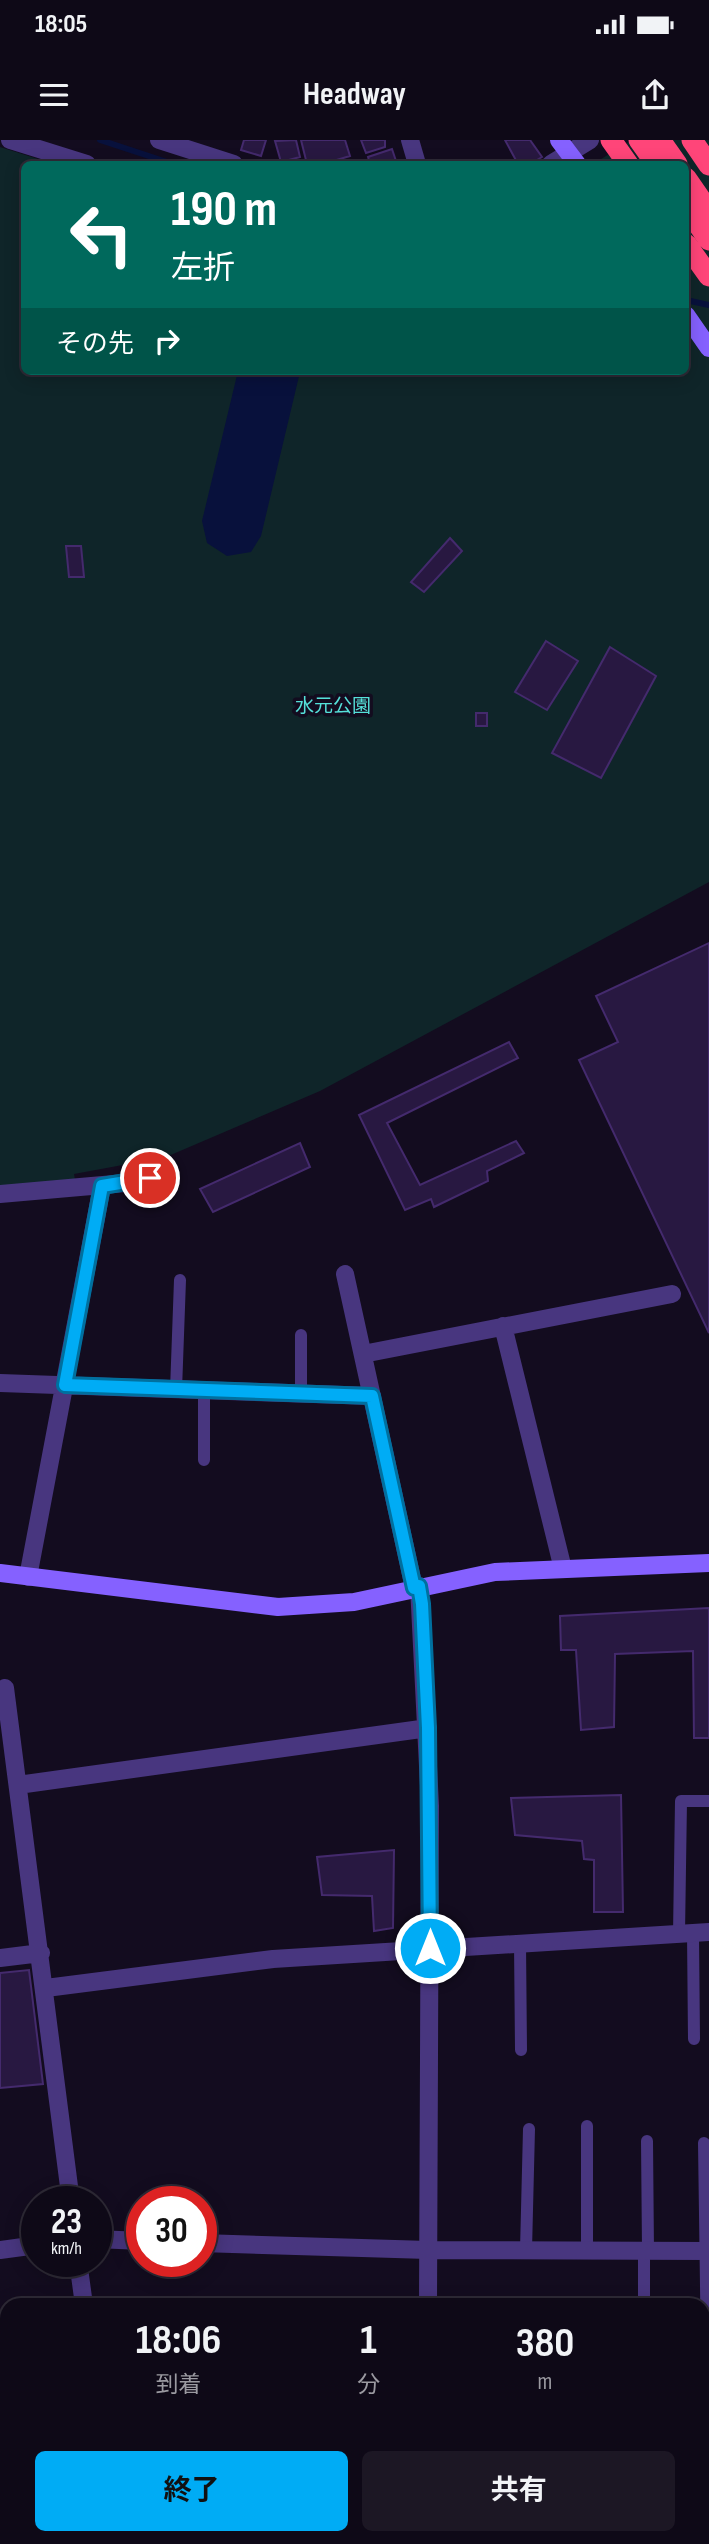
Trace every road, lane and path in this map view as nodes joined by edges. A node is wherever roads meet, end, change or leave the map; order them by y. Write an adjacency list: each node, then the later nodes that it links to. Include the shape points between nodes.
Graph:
1 (10, 140): 10 (street)
2 (159, 140): 11 (street)
3 (410, 140): 12 (street)
4 (590, 140): 9 (street)
5 (611, 140): 13 (highway)
6 (639, 140): 14 (highway)
7 (660, 140): 15 (highway)
8 (692, 140): 16 (highway)
9 (568, 153)
10 (77, 161)
11 (225, 161)
12 (416, 161)
13 (626, 161)
14 (654, 161)
15 (675, 161)
16 (709, 165)
17 (689, 182): 19 (highway)
18 (689, 211): 20 (highway)
19 (709, 211)
20 (709, 240)
21 (689, 248): 22 (highway)
22 (709, 276)
23 (698, 332): 24 (street)
24 (709, 348)
25 (164, 1175): 26 (street)
26 (102, 1186): 27 (street); 35 (street)
27 (0, 1195)
28 (345, 1274): 33 (street)
29 (180, 1280): 36 (lane)
30 (672, 1294): 31 (street)
31 (503, 1326): 33 (street); 42 (street)
32 (301, 1335): 38 (lane)
33 (363, 1354): 39 (street)
34 (0, 1383): 35 (street)
35 (65, 1385): 36 (street); 44 (street)
36 (176, 1390): 37 (street)
37 (204, 1391): 38 (street); 40 (lane)
38 (301, 1394): 39 (street)
39 (372, 1396): 45 (street)
40 (204, 1460)
41 (709, 1563): 42 (street)
42 (563, 1569): 45 (street, via 495,1572)
43 (0, 1573): 44 (street)
44 (28, 1577): 45 (street, via 278,1607 335,1605)
45 (416, 1587): 47 (street)
46 (3, 1685): 48 (street)
47 (428, 1728): 49 (street); 53 (street)
48 (6, 1753): 49 (street)
49 (18, 1785): 54 (street)
50 (709, 1801): 51 (lane, via 681,1801)
51 (694, 1933): 52 (street); 57 (lane)
52 (520, 1943): 53 (street); 58 (lane)
53 (430, 1948): 56 (street, via 274,1959); 67 (street)
54 (41, 1953): 55 (street); 56 (street)
55 (0, 1958)
56 (46, 1988): 63 (street)
57 (694, 2039)
58 (522, 2050)
59 (587, 2126): 69 (lane)
60 (529, 2129): 68 (lane)
61 (647, 2141): 70 (lane)
62 (704, 2143): 71 (lane)
63 (69, 2186)
64 (217, 2244): 67 (street)
65 (21, 2247): 66 (street)
66 (0, 2250)
67 (428, 2250): 68 (street); 74 (street)
68 (526, 2250): 69 (street)
69 (587, 2250): 70 (street)
70 (646, 2251): 71 (street); 75 (lane)
71 (707, 2251): 76 (lane)
72 (80, 2277): 73 (street)
73 (83, 2298)
74 (428, 2298)
75 (644, 2298)
76 (707, 2298)

